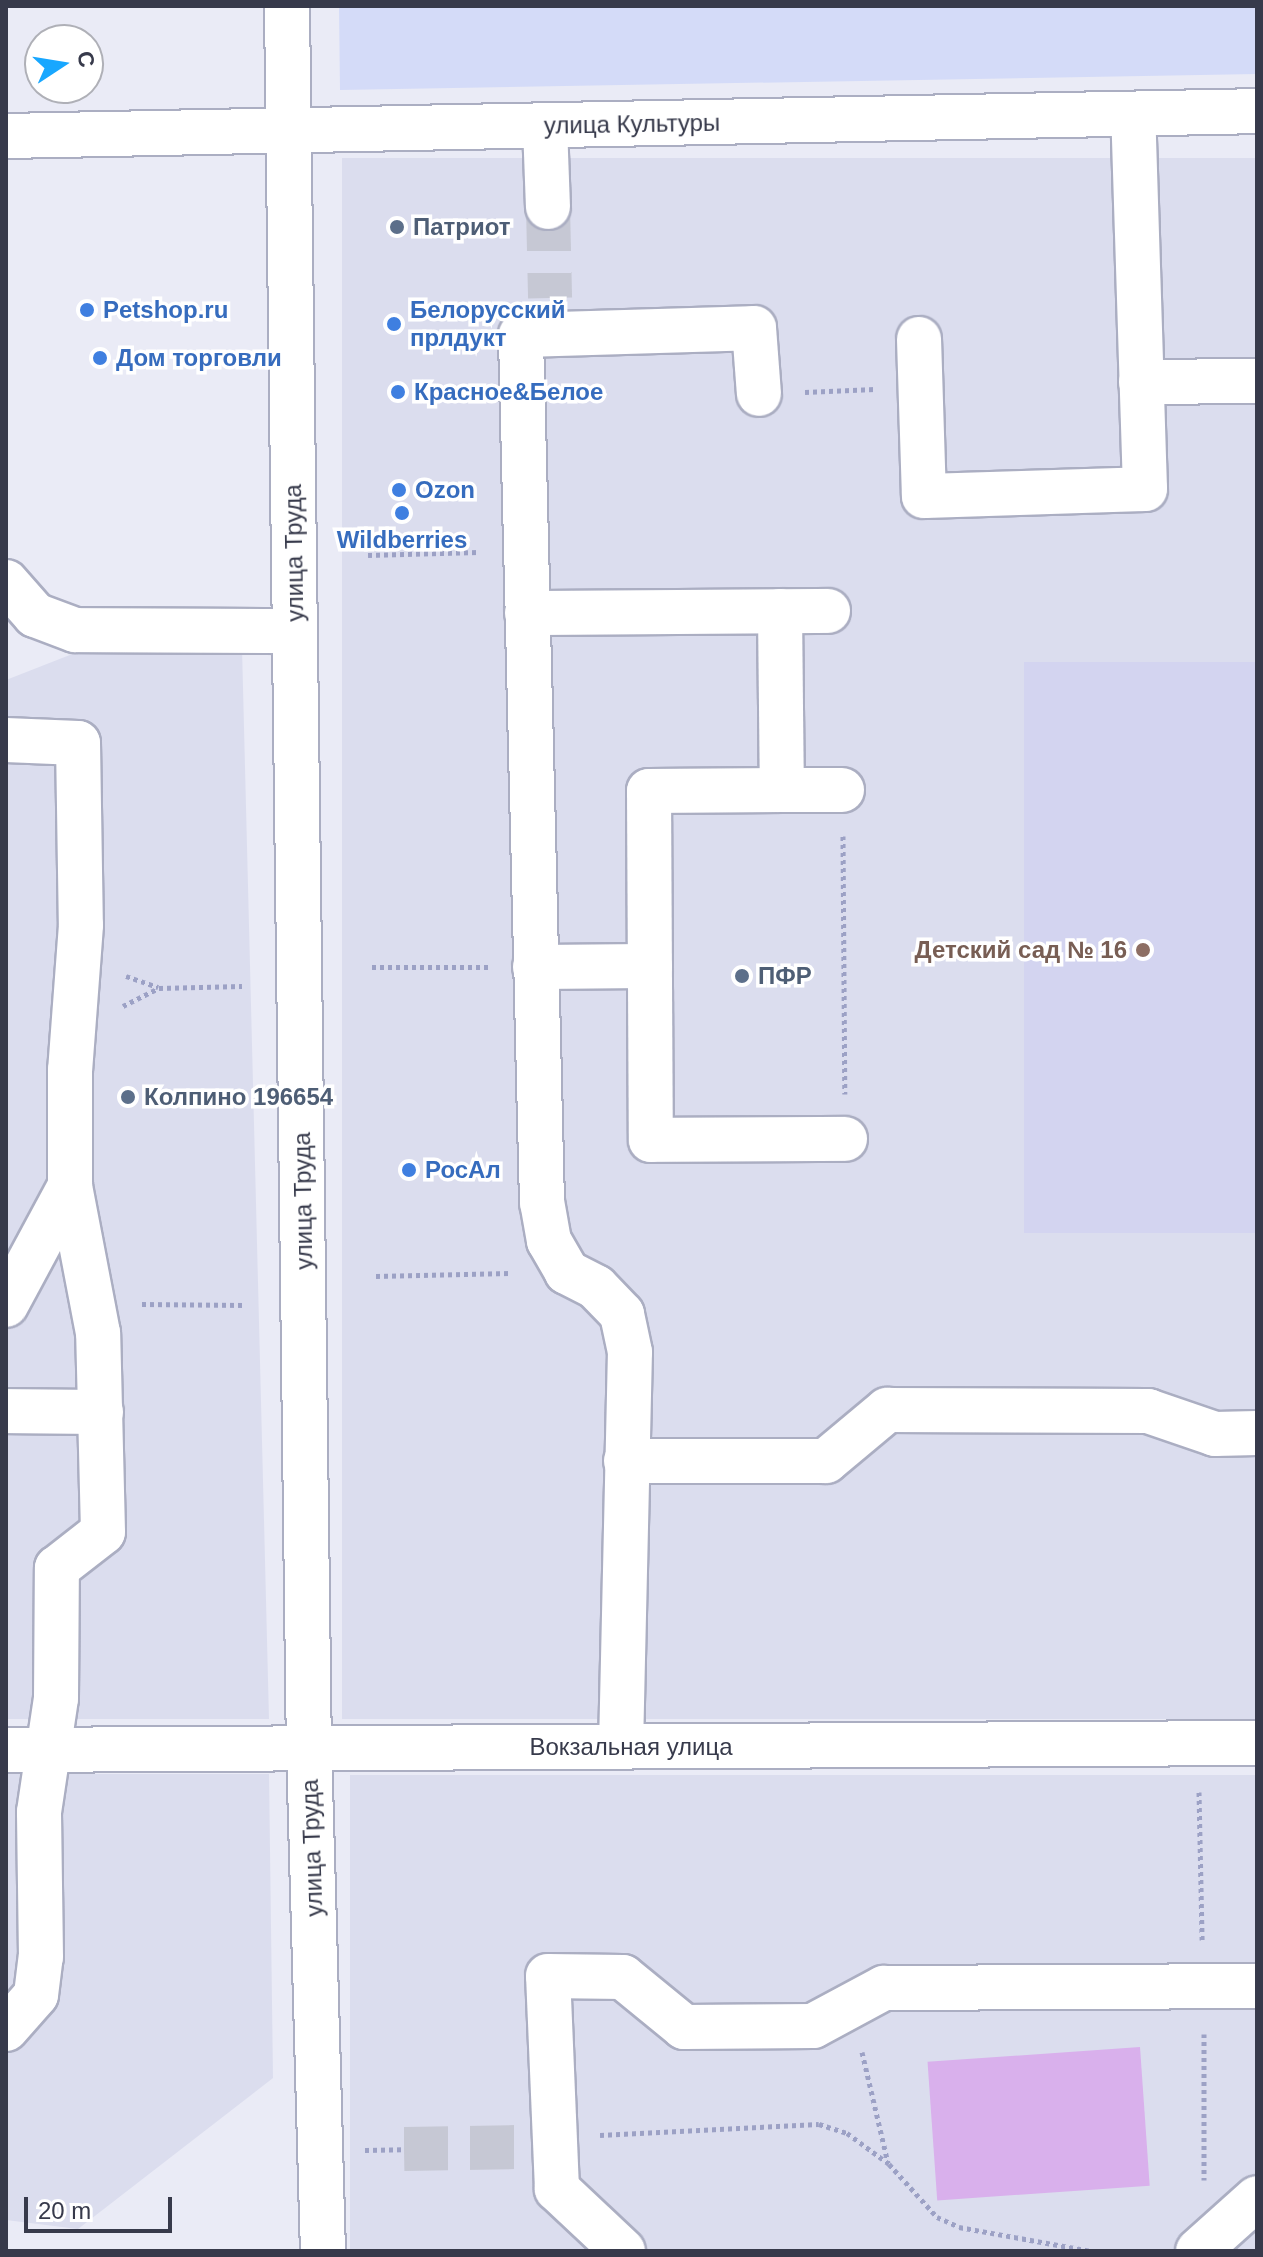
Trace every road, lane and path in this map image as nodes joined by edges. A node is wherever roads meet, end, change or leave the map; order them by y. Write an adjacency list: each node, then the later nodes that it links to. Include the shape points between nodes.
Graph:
1 (287, 6): 5 (street, улица Труда)
2 (1257, 111): 3 (street, улица Культуры)
3 (1133, 114): 4 (street, улица Культуры); 10 (street)
4 (545, 126): 5 (street, улица Культуры); 7 (street)
5 (289, 131): 6 (street, улица Культуры); 19 (street, улица Труда)
6 (6, 136)
7 (548, 207)
8 (919, 339): 11 (street)
9 (1257, 381): 10 (street)
10 (1141, 382): 11 (street, via 1145,489 924,496)
11 (920, 387): 12 (path)
12 (759, 394): 13 (street, via 754,328 551,316 521,335)
13 (526, 551): 14 (path); 18 (street)
14 (368, 555)
15 (6, 582): 19 (street, via 35,615 75,630)
16 (780, 611): 17 (street); 18 (street); 21 (street)
17 (828, 611)
18 (527, 613): 25 (street)
19 (295, 631): 41 (street, улица Труда)
20 (6, 740): 27 (street, via 78,743 81,925)
21 (782, 790): 22 (street); 23 (street, via 649,791)
22 (842, 790): 28 (path)
23 (650, 966): 25 (street); 28 (street, via 651,1140)
24 (372, 967): 25 (path)
25 (535, 967): 30 (street, via 542,1203 549,1241)
26 (242, 986): 27 (path, via 159,988)
27 (73, 1031): 29 (street)
28 (845, 1139)
29 (70, 1186): 32 (street); 34 (street)
30 (567, 1272): 31 (path); 38 (street, via 596,1287 622,1314 630,1352)
31 (376, 1276)
32 (6, 1305)
33 (245, 1305): 34 (path, via 135,1304 134,1320)
34 (98, 1333): 36 (street)
35 (6, 1411): 36 (street)
36 (101, 1412): 42 (street, via 103,1532 57,1568 56,1698)
37 (1257, 1433): 38 (street, via 1215,1434 1148,1411 887,1410 826,1461)
38 (626, 1461): 40 (street)
39 (1257, 1743): 40 (street, Вокзальная улица)
40 (621, 1747): 41 (street, Вокзальная улица)
41 (309, 1748): 42 (street, Вокзальная улица); 51 (street, улица Труда)
42 (27, 1750): 45 (street, via 39,1812 41,1957 36,1995)
43 (1257, 1986): 44 (street, via 884,1988)
44 (848, 2006): 46 (street, via 813,2026 684,2027 623,1977 548,1976); 49 (path)
45 (6, 2029)
46 (535, 2146): 49 (path, via 588,2136 783,2122 847,2133); 52 (street, via 557,2189)
47 (404, 2149): 48 (path)
48 (360, 2150)
49 (889, 2164): 53 (path, via 917,2200 959,2227)
50 (1257, 2198): 54 (street)
51 (323, 2251)
52 (623, 2251)
53 (1091, 2251)
54 (1198, 2251)

